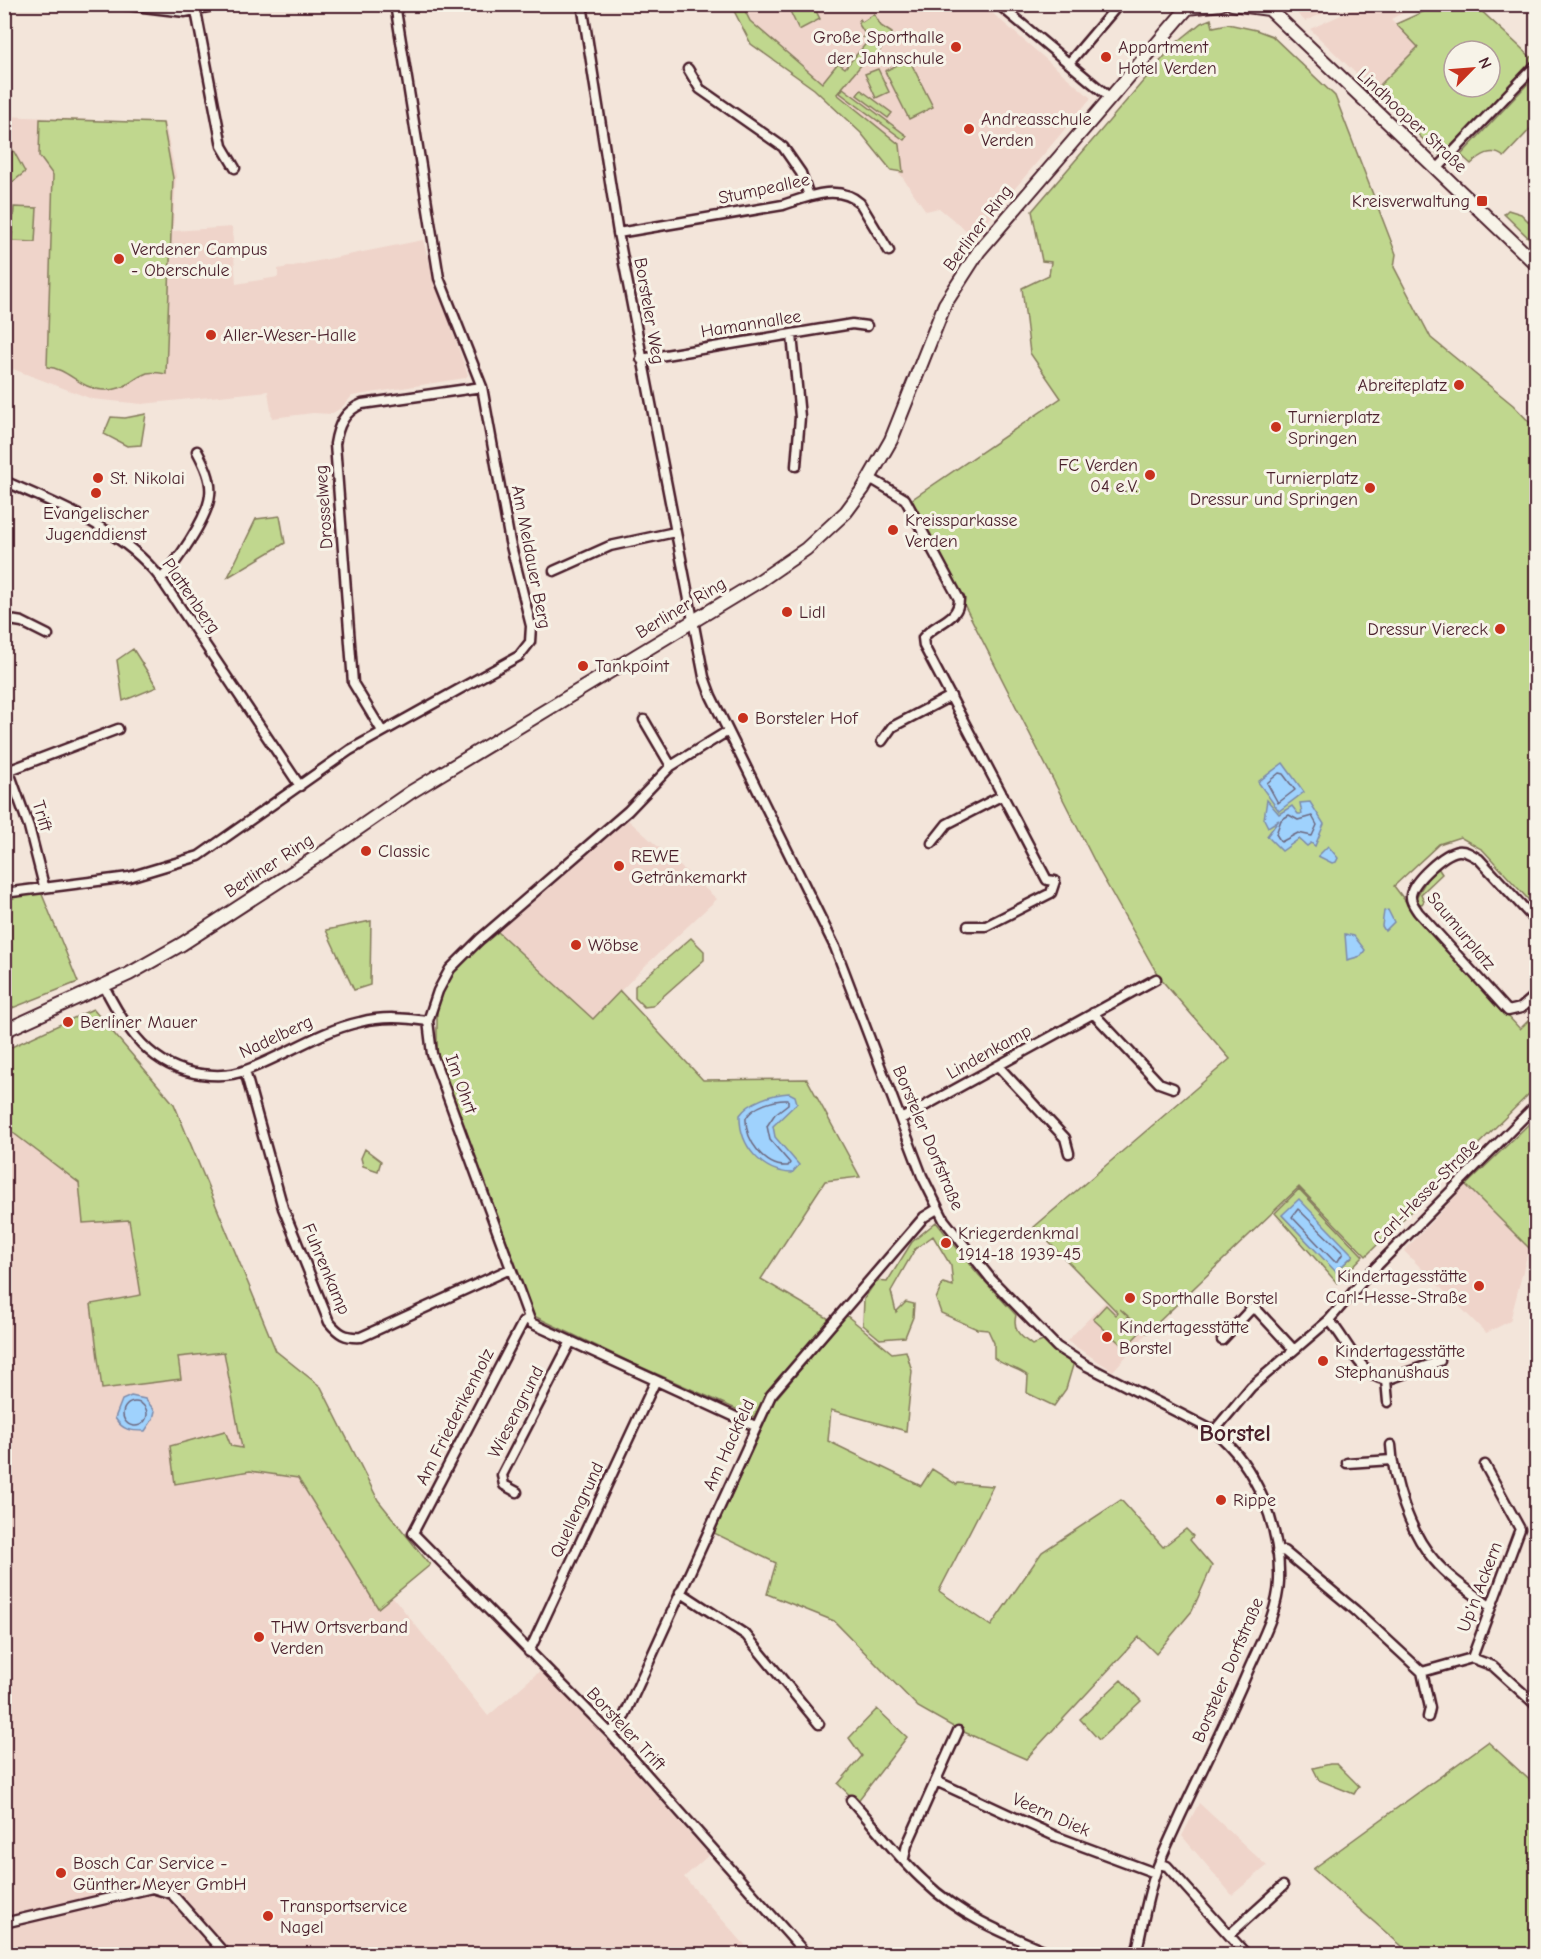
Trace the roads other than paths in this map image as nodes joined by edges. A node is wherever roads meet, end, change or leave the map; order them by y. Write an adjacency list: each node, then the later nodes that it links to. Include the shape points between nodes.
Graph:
1 (118, 4): 11 (street)
2 (222, 4): 11 (street)
3 (395, 4): 25 (street, Am Meldauer Berg, via 439,278)
4 (582, 4): 19 (street, Borsteler Weg)
5 (998, 4): 12 (street)
6 (1119, 4): 12 (street)
7 (1221, 4): 9 (street)
8 (1232, 4): 10 (street)
9 (1186, 7): 15 (street, Berliner Ring)
10 (1266, 7): 17 (street, Lindhooper Straße)
11 (201, 8): 16 (street, via 222,146)
12 (1069, 63): 15 (street)
13 (1536, 64): 17 (street)
14 (688, 69): 18 (street, via 700,89 783,147 801,173)
15 (1109, 97): 28 (street, Berliner Ring, via 979,251 945,304 891,440)
16 (235, 168)
17 (1437, 169): 21 (street, Lindhooper Straße)
18 (809, 196): 19 (street, Stumpeallee, via 783,205); 20 (street, Stumpeallee, via 836,192 853,197)
19 (618, 233): 24 (street, Borsteler Weg)
20 (889, 251)
21 (1536, 264)
22 (867, 326): 23 (street, Hamannallee, via 852,324)
23 (792, 335): 24 (street, Hamannallee); 27 (street, via 800,417)
24 (641, 359): 30 (street, Borsteler Weg)
25 (482, 387): 39 (street, Am Meldauer Berg, via 510,542 531,626 530,642 519,656); 39 (street, Drosselweg, via 362,404 349,412 337,430 353,683)
26 (197, 451): 32 (street, via 210,484 208,507 173,567)
27 (796, 466)
28 (870, 478): 34 (street, Berliner Ring, via 846,512 806,549); 36 (street, via 905,499 959,599 953,616 923,638)
29 (4, 481): 32 (street, Plattenberg, via 116,537 138,552)
30 (675, 532): 31 (street, via 610,546); 34 (street, Borsteler Weg)
31 (554, 571)
32 (161, 579): 45 (street, Plattenberg)
33 (4, 619): 35 (street, via 22,622)
34 (692, 621): 40 (street, Borsteler Dorfstraße, via 704,677); 53 (street, Berliner Ring, via 411,792 182,944)
35 (48, 635)
36 (951, 696): 41 (street, via 892,727); 46 (street)
37 (644, 720): 43 (street)
38 (118, 729): 44 (street)
39 (382, 731): 45 (street, Am Meldauer Berg)
40 (728, 731): 43 (street, Im Ohrt); 62 (street, Borsteler Dorfstraße, via 835,947)
41 (882, 741)
42 (4, 758): 44 (street, Trift)
43 (671, 766): 56 (street, Im Ohrt, via 628,811 450,969)
44 (10, 770): 48 (street, Trift)
45 (300, 786): 48 (street, Am Meldauer Berg, via 199,856 129,877)
46 (1003, 795): 47 (street, via 947,824); 51 (street, via 1047,880 1055,881 1051,893 986,927)
47 (932, 843)
48 (44, 886): 49 (street, Am Meldauer Berg)
49 (4, 893)
50 (1536, 921): 54 (street, Saumurplatz, via 1479,859 1467,852 1455,851 1435,865 1411,895 1418,912 1508,1011 1521,1008)
51 (968, 926)
52 (1156, 979): 55 (street, Lindenkamp)
53 (104, 986): 57 (street, Berliner Ring); 59 (street, Nadelberg, via 136,1040 158,1059 191,1073)
54 (1536, 995)
55 (1093, 1013): 58 (street, Lindenkamp); 60 (street, via 1159,1083)
56 (428, 1021): 59 (street, Nadelberg, via 361,1021 317,1036); 65 (street, Im Ohrt, via 432,1054)
57 (4, 1031)
58 (998, 1066): 62 (street, Lindenkamp); 63 (street, via 1065,1138)
59 (245, 1071): 65 (street, Fuhrenkamp, via 293,1237 329,1322 338,1333 348,1338 361,1337)
60 (1173, 1088)
61 (1536, 1105): 67 (street, Carl-Hesse-Straße, via 1367,1276)
62 (900, 1119): 64 (street, Borsteler Dorfstraße)
63 (1069, 1153)
64 (936, 1209): 75 (street, Am Hackfeld, via 924,1217 771,1395); 76 (street, Borsteler Dorfstraße, via 965,1250 1057,1347)
65 (510, 1269): 66 (street, Im Ohrt)
66 (528, 1318): 69 (street, via 535,1327); 82 (street, Am Friederikenholz, via 522,1322)
67 (1329, 1320): 70 (street, Carl-Hesse-Straße); 72 (street, via 1368,1371)
68 (1222, 1340): 70 (street, via 1251,1309 1257,1310)
69 (570, 1343): 73 (street); 81 (street, Wiesengrund, via 502,1475 504,1485)
70 (1294, 1350): 76 (street, Carl-Hesse-Straße, via 1251,1387)
71 (1440, 1361): 72 (street)
72 (1386, 1380): 74 (street)
73 (655, 1382): 75 (street); 86 (street, Quellengrund)
74 (1388, 1402)
75 (755, 1426): 84 (street, Am Hackfeld)
76 (1214, 1431): 83 (street, Borsteler Dorfstraße, via 1250,1472 1268,1510)
77 (1390, 1445): 78 (street)
78 (1392, 1460): 79 (street); 85 (street, via 1394,1477 1424,1547 1456,1581)
79 (1347, 1463)
80 (1485, 1465): 85 (street, Up'n Ackern, via 1520,1529)
81 (517, 1492)
82 (413, 1533): 86 (street, Borsteler Trift)
83 (1277, 1552): 88 (street, via 1284,1551); 97 (street, Borsteler Dorfstraße, via 1279,1582 1267,1628)
84 (680, 1592): 91 (street, via 746,1635); 93 (street, Am Hackfeld, via 622,1721)
85 (1491, 1607): 87 (street, Up'n Ackern)
86 (529, 1652): 93 (street, Borsteler Trift)
87 (1472, 1658): 88 (street); 89 (street, via 1493,1666)
88 (1422, 1672): 90 (street, via 1430,1708)
89 (1536, 1705)
90 (1428, 1717)
91 (819, 1724)
92 (958, 1731): 94 (street)
93 (610, 1733): 103 (street, Borsteler Trift)
94 (936, 1780): 96 (street); 98 (street, Veern Diek, via 1065,1840)
95 (851, 1800): 96 (street)
96 (904, 1858): 104 (street, via 924,1882 956,1908)
97 (1159, 1864): 98 (street, Borsteler Dorfstraße); 101 (street, via 1167,1866)
98 (1155, 1873): 105 (street, Borsteler Dorfstraße)
99 (1283, 1886): 101 (street)
100 (4, 1923): 102 (street, via 152,1888 172,1894)
101 (1229, 1935): 106 (street)
102 (225, 1954)
103 (806, 1954)
104 (1053, 1954)
105 (1136, 1954)
106 (1246, 1954)

